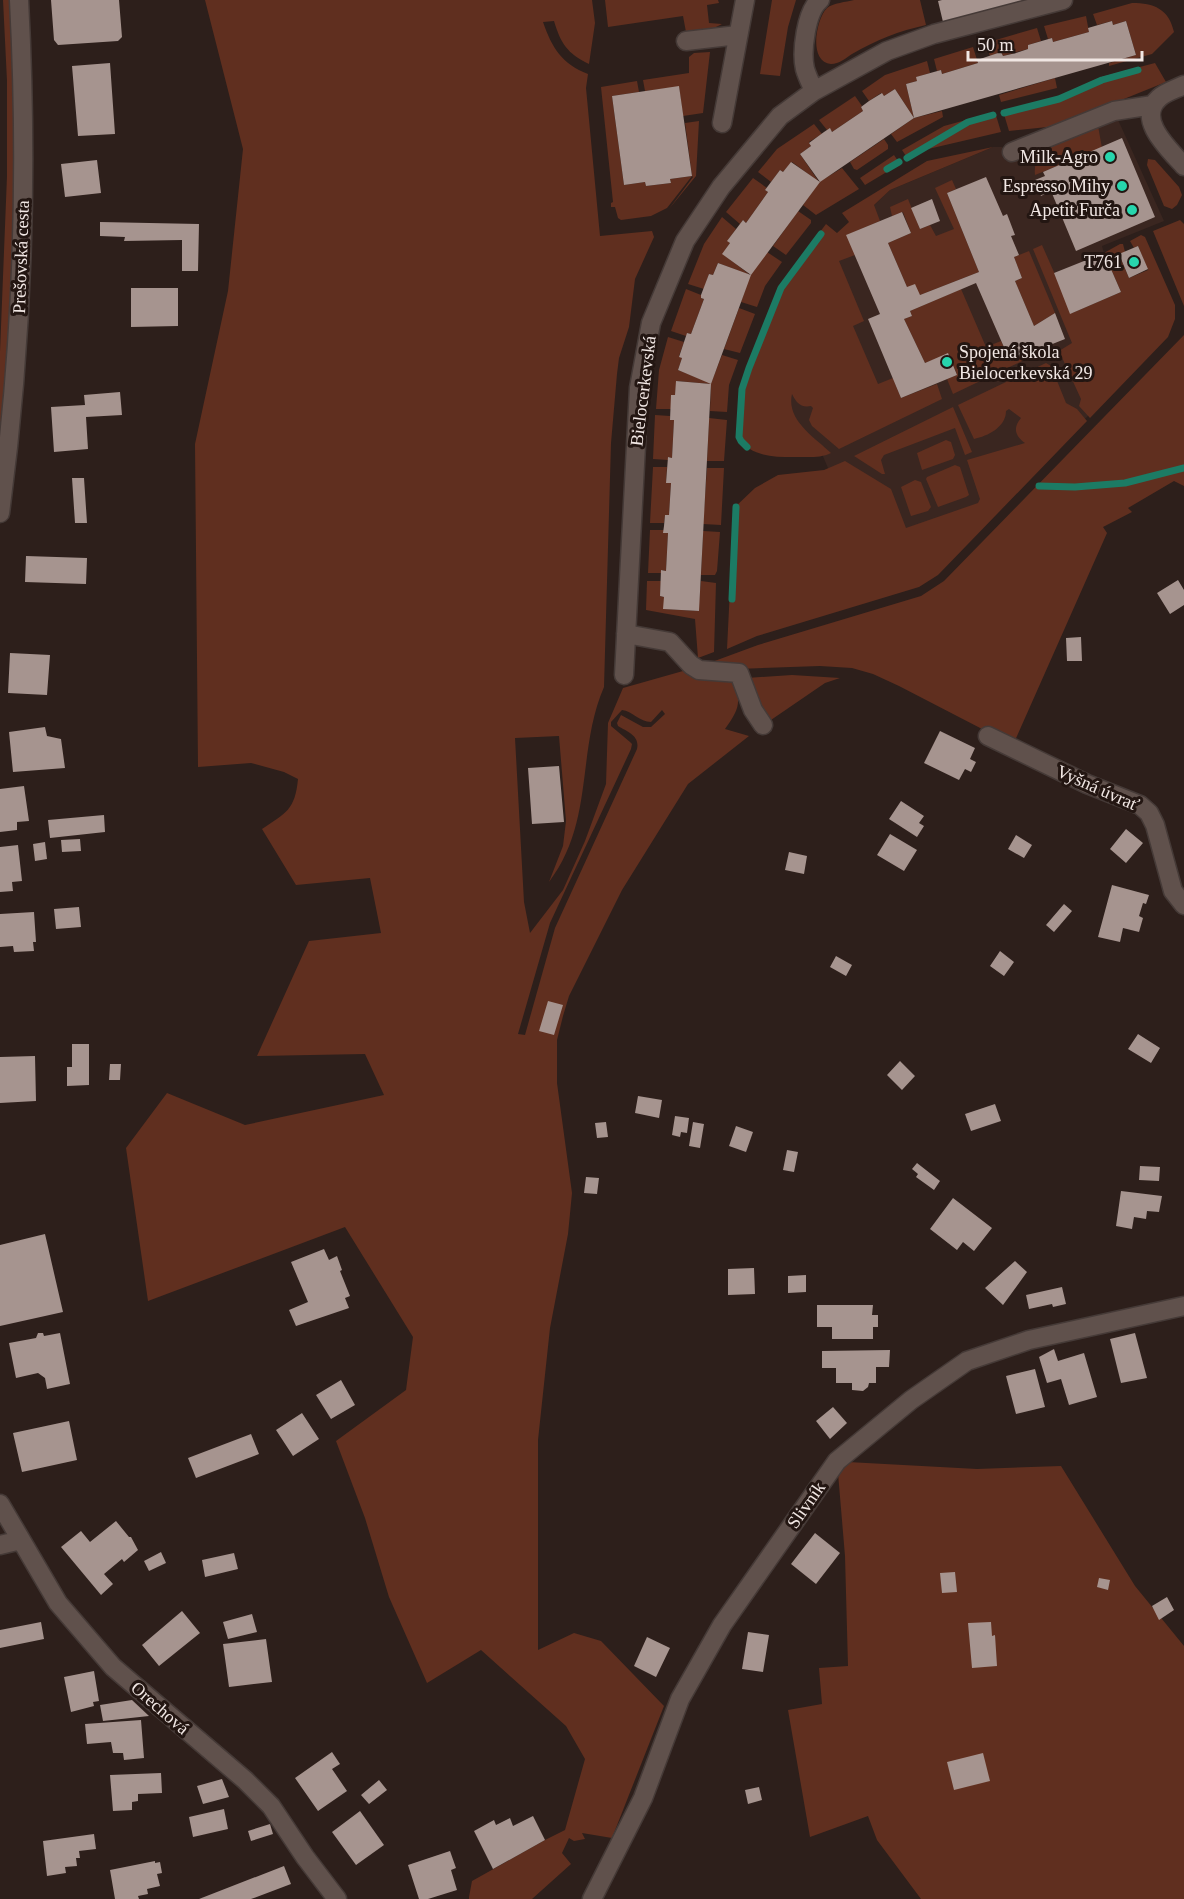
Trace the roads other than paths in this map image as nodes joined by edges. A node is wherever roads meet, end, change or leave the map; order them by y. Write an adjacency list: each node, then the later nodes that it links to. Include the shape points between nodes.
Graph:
1 (20, 0): 13 (street, Prešovská cesta, via 24,93 21,279)
2 (745, 0): 5 (street)
3 (819, 0): 8 (street, via 811,11 804,56)
4 (1063, 0): 8 (street, Bielocerkevská, via 933,34 887,51)
5 (738, 35): 6 (street); 10 (street)
6 (686, 41)
7 (1184, 85): 9 (street)
8 (814, 91): 14 (street, Bielocerkevská, via 780,117 701,214 685,241 651,323 639,388)
9 (1153, 105): 11 (street, via 1114,111); 12 (street, via 1155,130)
10 (722, 123)
11 (1012, 152)
12 (1184, 166)
13 (0, 513)
14 (626, 634): 15 (street, Bielocerkevská); 16 (street, via 670,642 699,670 739,673)
15 (624, 675)
16 (763, 725)
17 (988, 736): 18 (street, Vyšná úvrať, via 1149,813 1173,891)
18 (1184, 905)
19 (1184, 1306): 23 (street, Slivník, via 1029,1340 967,1361 911,1400 837,1461 722,1625 680,1699 643,1798)
20 (0, 1504): 21 (street, Orechová)
21 (21, 1540): 22 (street); 24 (street, Orechová, via 58,1603 113,1667 271,1806)
22 (0, 1545)
23 (595, 1896)
24 (337, 1899)

